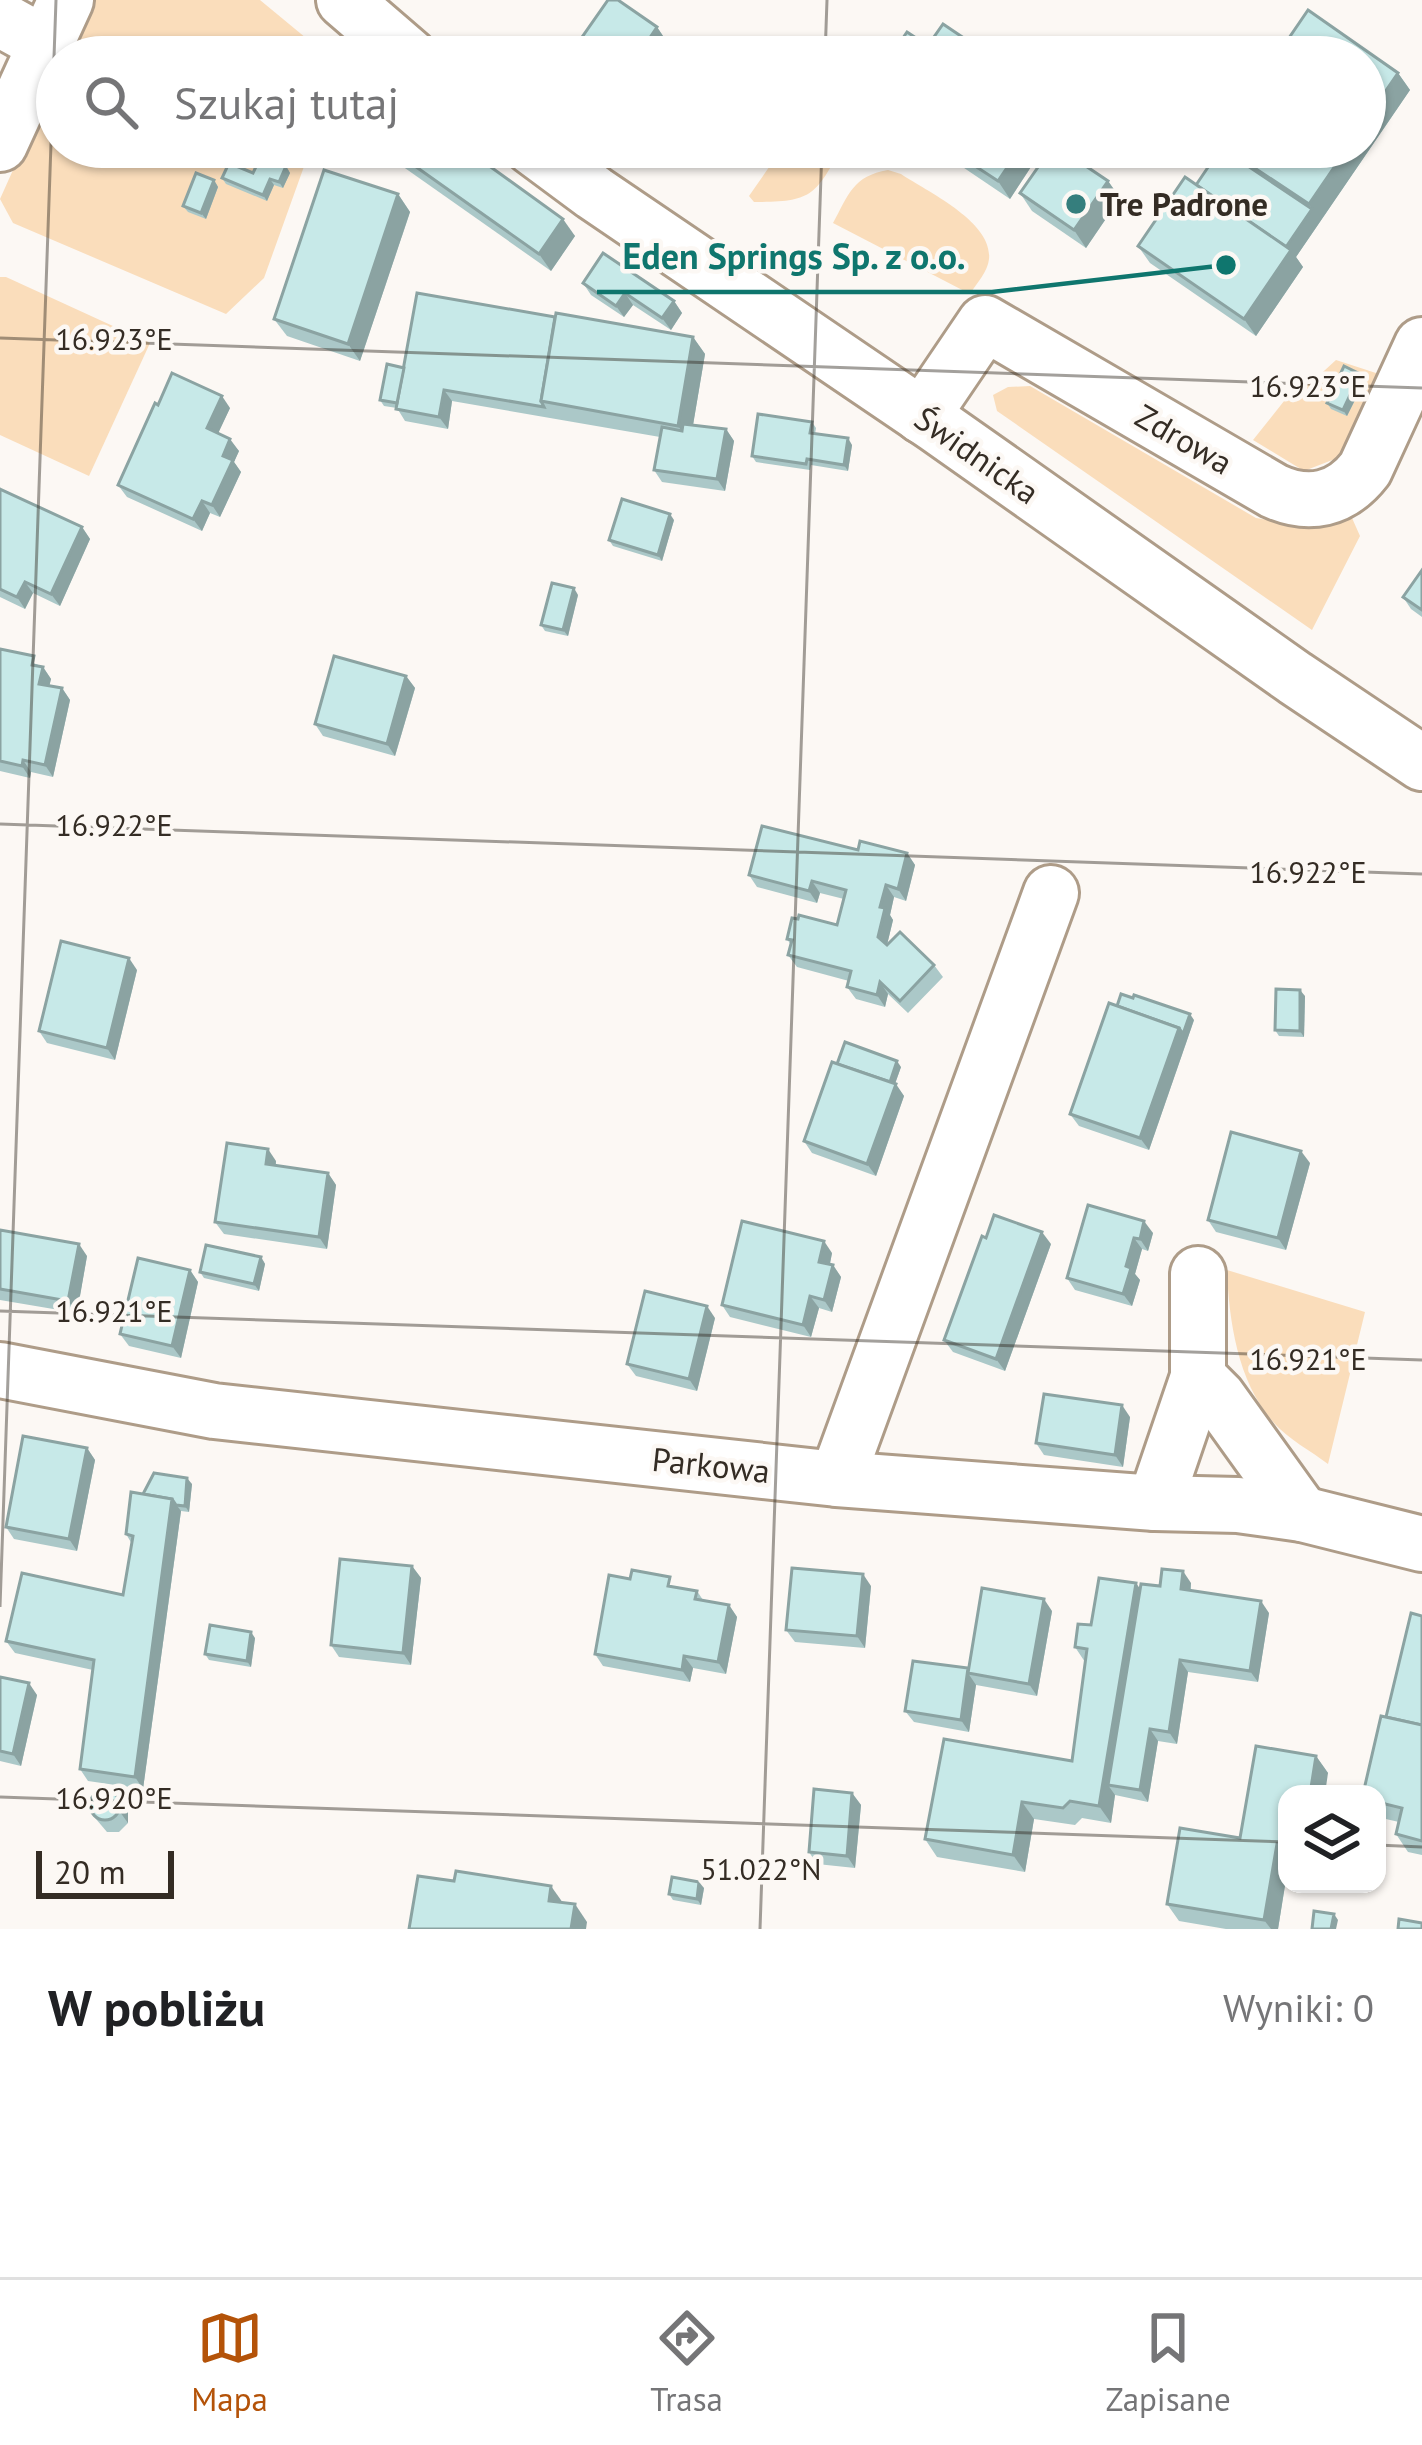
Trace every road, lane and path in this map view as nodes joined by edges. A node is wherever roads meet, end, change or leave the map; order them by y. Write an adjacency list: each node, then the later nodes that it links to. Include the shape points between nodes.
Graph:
1 (344, 0): 3 (street)
2 (37, 21): 4 (street)
3 (386, 36)
4 (0, 144)
5 (560, 168): 7 (street, Świdnicka)
6 (1422, 345): 7 (street, Zdrowa, via 1365,469 1342,491 1309,501 1274,491 985,323)
7 (922, 416): 8 (street, Świdnicka)
8 (1422, 763)
9 (1051, 893): 13 (street)
10 (1198, 1274): 12 (street)
11 (0, 1370): 13 (street, Parkowa, via 214,1411)
12 (1198, 1377): 14 (street); 15 (street)
13 (836, 1479): 14 (street, Parkowa)
14 (1155, 1503): 15 (street, Parkowa)
15 (1302, 1514): 16 (street, Parkowa)
16 (1422, 1544)

